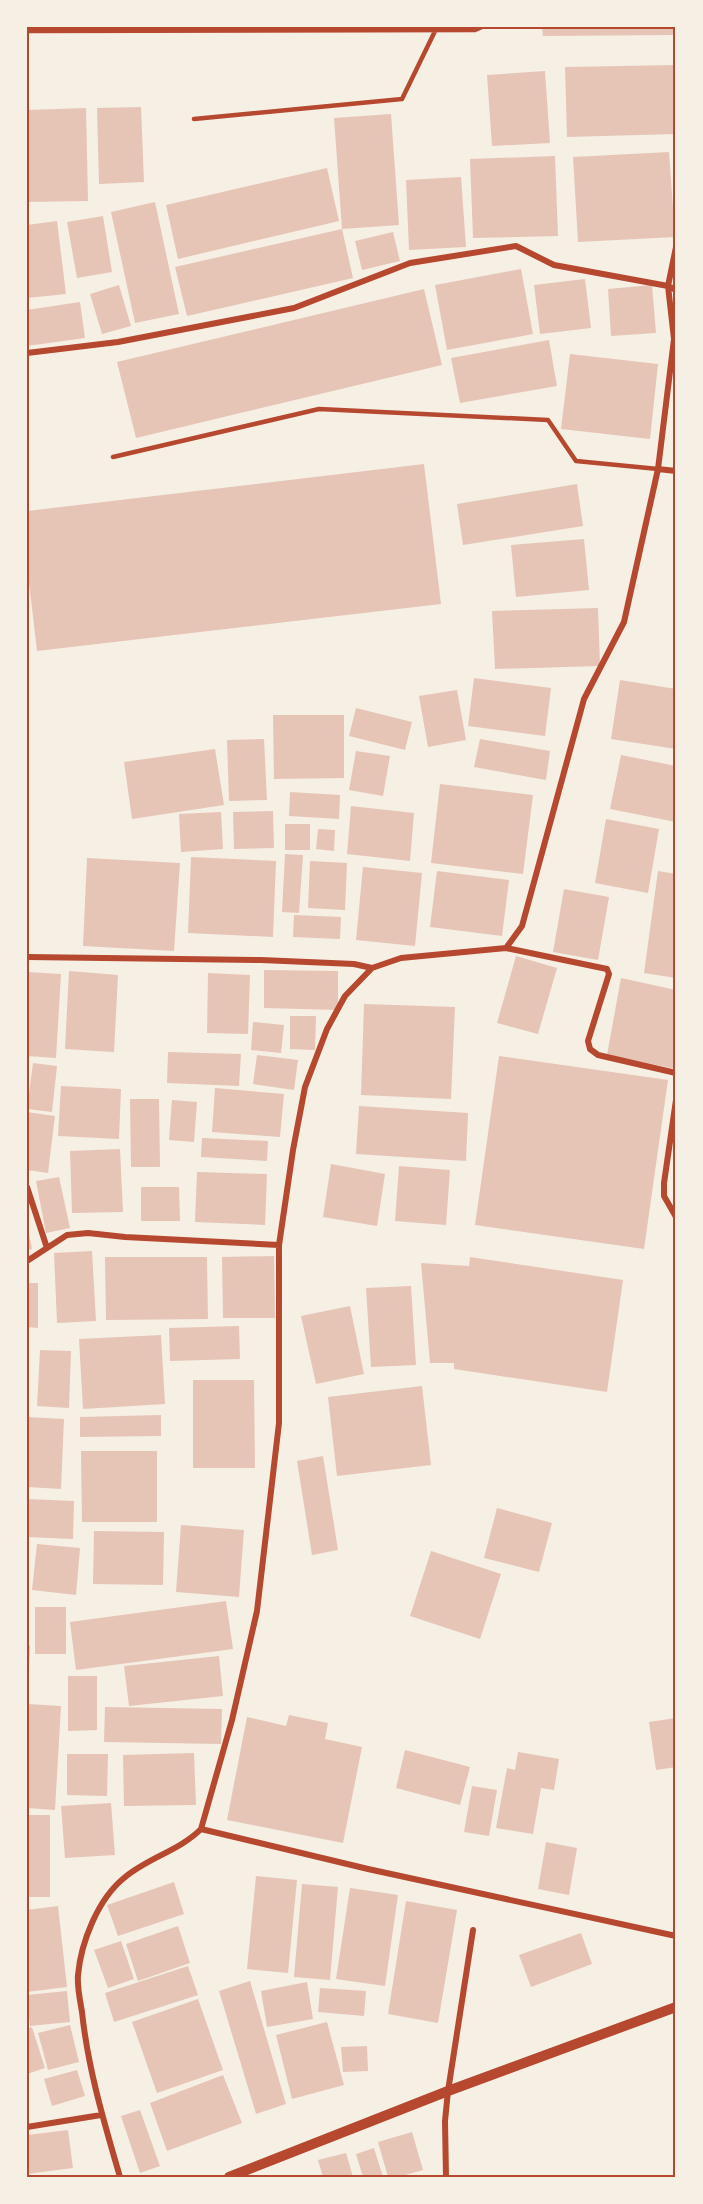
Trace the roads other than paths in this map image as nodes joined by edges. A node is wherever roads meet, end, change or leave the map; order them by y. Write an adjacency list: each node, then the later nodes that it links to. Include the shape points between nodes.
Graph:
1 (482, 27): 2 (lane)
2 (437, 29): 3 (lane); 4 (lane, via 402,99)
3 (27, 31)
4 (194, 119)
5 (676, 247): 6 (street)
6 (668, 286): 7 (street); 8 (street, via 554,265 516,246 410,263 294,308 118,342); 10 (street, via 674,339)
7 (676, 290)
8 (27, 353)
9 (113, 457): 10 (lane, via 318,409 548,420 576,461)
10 (658, 469): 11 (street); 12 (street, via 624,622 584,699 522,926)
11 (676, 471)
12 (506, 948): 14 (street, via 401,958); 15 (street, via 607,969 609,974 588,1041 590,1049 598,1055)
13 (27, 957): 14 (street, via 261,960)
14 (372, 968): 19 (street, via 345,996 327,1029 305,1087)
15 (676, 1073)
16 (676, 1100): 18 (street, via 664,1183 664,1196)
17 (27, 1187): 20 (street)
18 (676, 1217)
19 (279, 1245): 20 (street, via 88,1233 67,1235); 22 (street, via 279,1423 257,1611)
20 (47, 1248): 21 (street)
21 (27, 1261)
22 (201, 1829): 24 (street); 27 (street, via 192,1839 152,1858 123,1878 102,1901 87,1936 78,1976 86,2048)
23 (473, 1930): 26 (street)
24 (676, 1936)
25 (676, 2007): 26 (street)
26 (448, 2091): 30 (street); 31 (street)
27 (101, 2115): 28 (street); 29 (street)
28 (27, 2127)
29 (122, 2177)
30 (230, 2177)
31 (446, 2177)

